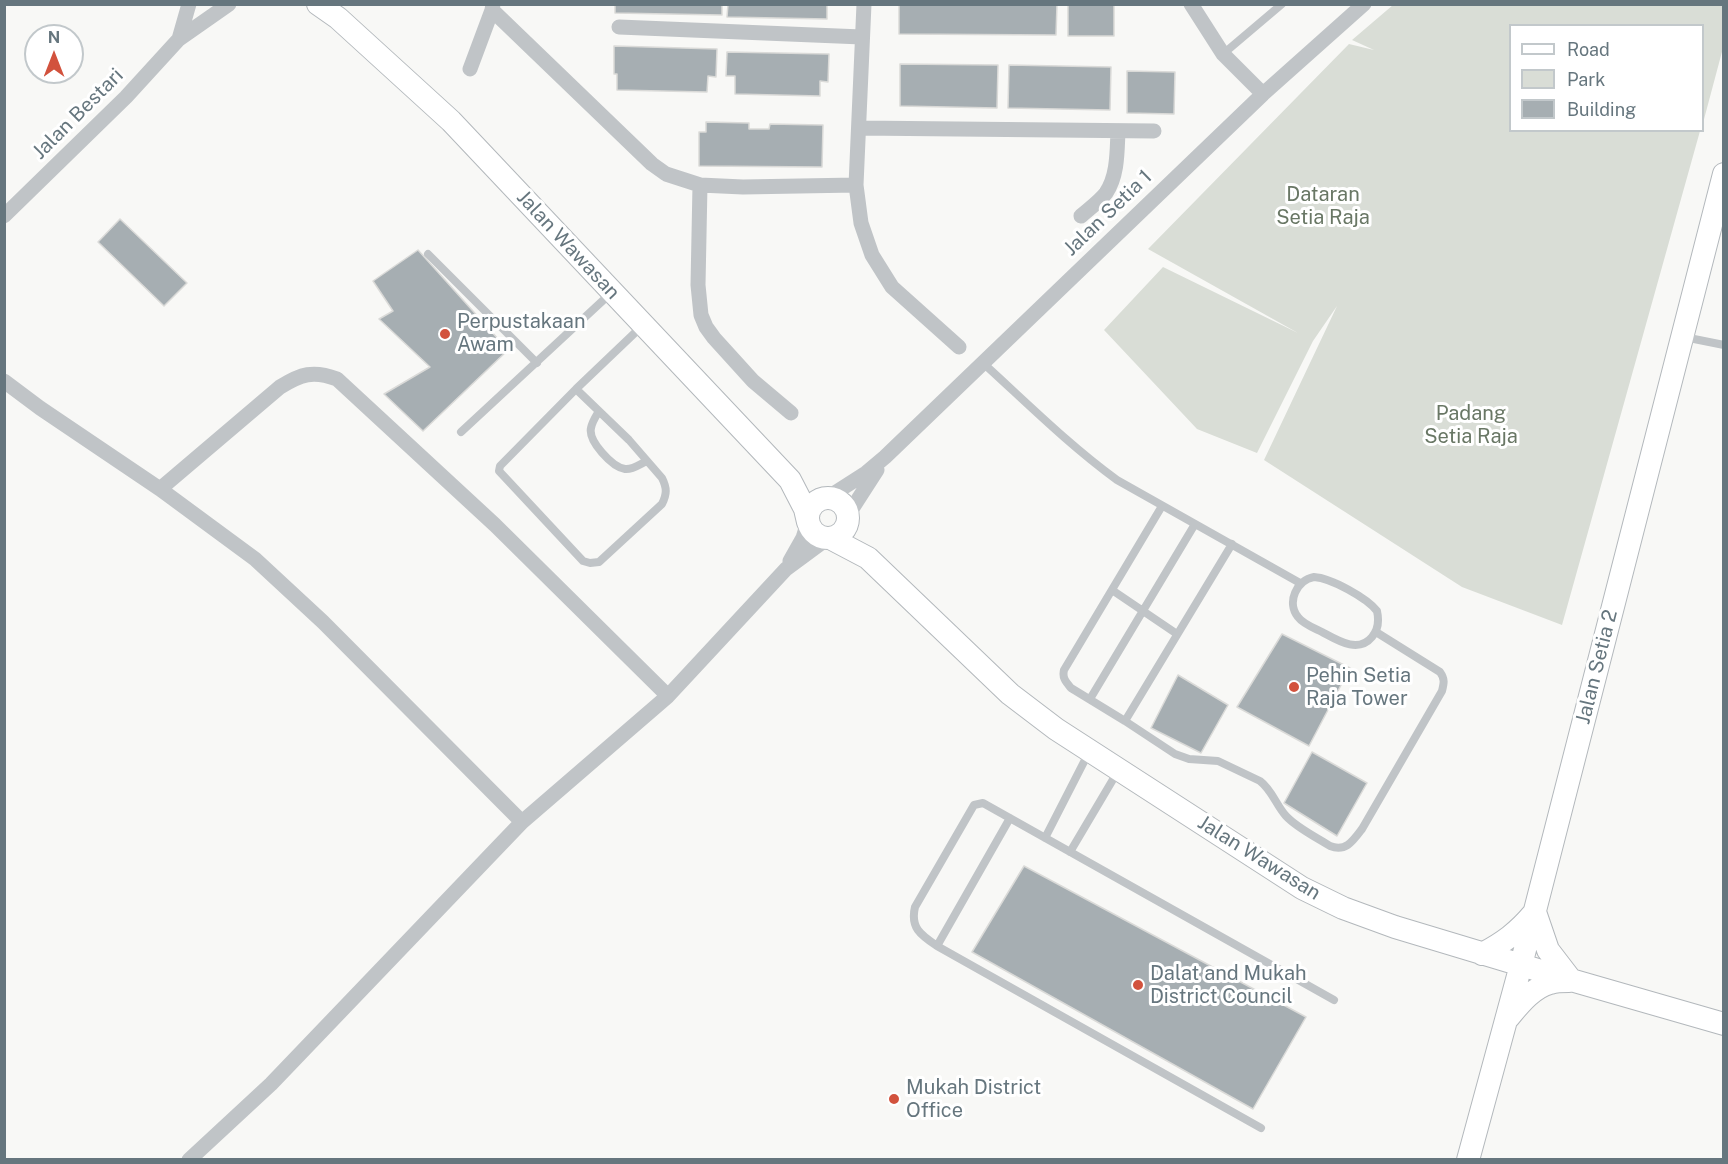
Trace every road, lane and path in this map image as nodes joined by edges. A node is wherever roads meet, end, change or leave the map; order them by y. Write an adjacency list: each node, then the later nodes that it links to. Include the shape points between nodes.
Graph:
1 (189, 4): 12 (street, Jalan Bestari)
2 (230, 4): 12 (street, Jalan Bestari)
3 (318, 4): 9 (street, Jalan Wawasan)
4 (864, 4): 11 (street)
5 (1191, 4): 13 (street)
6 (1282, 4): 13 (lane)
7 (1364, 4): 15 (street, Jalan Setia 1)
8 (492, 7): 14 (street); 20 (street, via 652,164 666,174)
9 (335, 11): 25 (street, Jalan Wawasan, via 450,121)
10 (619, 27): 11 (street)
11 (862, 37): 16 (street)
12 (179, 39): 22 (street, Jalan Bestari, via 126,97)
13 (1223, 54): 15 (street)
14 (470, 69)
15 (1263, 94): 31 (street, Jalan Setia 1)
16 (859, 128): 17 (street); 21 (street)
17 (1118, 131): 18 (street); 23 (street, via 1112,182 1106,194)
18 (1154, 131)
19 (1724, 174): 27 (street, Jalan Setia 2)
20 (700, 185): 21 (street); 35 (street, via 698,285 706,327 753,381)
21 (856, 185): 29 (street, via 865,236 883,275)
22 (4, 216)
23 (1081, 216)
24 (428, 254): 30 (lane)
25 (612, 292): 26 (street, Jalan Wawasan); 30 (lane)
26 (643, 325): 33 (lane); 39 (street, Jalan Wawasan)
27 (1682, 336): 28 (lane); 64 (street, Jalan Setia 2)
28 (1724, 345)
29 (959, 347)
30 (537, 363): 36 (lane)
31 (983, 363): 37 (street, Jalan Setia 1); 42 (lane, via 1097,465)
32 (4, 381): 40 (street)
33 (576, 389): 34 (lane); 38 (lane, via 499,471 583,561 599,562 662,504 666,485)
34 (599, 411): 38 (lane); 38 (lane, via 591,433 609,460 624,469)
35 (791, 413)
36 (461, 432)
37 (885, 457): 41 (street, Jalan Setia 1); 43 (street, Jalan Setia 1)
38 (647, 460)
39 (790, 480): 41 (street, Jalan Wawasan); 44 (street, Jalan Wawasan)
40 (160, 489): 55 (street, via 280,387 296,378 325,374 337,379 495,525); 61 (street, via 255,559 299,599)
41 (827, 498): 43 (street, via 841,502); 44 (street, via 810,508)
42 (1162, 506): 45 (lane); 51 (lane)
43 (848, 515): 46 (street, via 842,532); 48 (street, Jalan Wawasan)
44 (808, 522): 46 (street, via 817,535); 49 (street)
45 (1195, 524): 47 (lane); 52 (lane)
46 (829, 538): 48 (street, Jalan Wawasan); 49 (street)
47 (1232, 544): 50 (lane); 54 (lane)
48 (868, 558): 58 (street, Jalan Wawasan, via 1010,694)
49 (786, 569): 55 (street)
50 (1300, 583): 53 (lane, via 1314,577 1330,581 1374,607 1378,615); 53 (lane, via 1294,595 1294,610 1303,622 1356,646 1367,643)
51 (1112, 590): 52 (lane); 56 (lane, via 1064,670 1065,682)
52 (1143, 611): 54 (lane); 56 (lane)
53 (1376, 632): 57 (lane, via 1440,672 1444,683 1362,829 1344,848 1329,846 1289,819 1260,781 1218,761 1175,754)
54 (1177, 634): 57 (lane)
55 (668, 696): 61 (street)
56 (1090, 699): 57 (lane)
57 (1125, 721)
58 (1089, 751): 59 (street, Jalan Wawasan); 62 (lane)
59 (1118, 770): 63 (lane); 66 (street, Jalan Wawasan, via 1302,888 1353,912)
60 (1010, 818): 62 (lane); 65 (lane); 65 (lane, via 983,803 974,805 915,907 915,927)
61 (522, 822): 73 (street, via 271,1084)
62 (1045, 838): 63 (lane)
63 (1070, 852): 69 (lane)
64 (1535, 912): 66 (street, via 1510,938); 67 (street, Jalan Setia 2); 68 (street, via 1548,950)
65 (937, 945): 72 (lane)
66 (1482, 954): 67 (street, Jalan Wawasan); 70 (street, via 1498,969 1506,986)
67 (1521, 965): 68 (street, Jalan Wawasan); 70 (street, Jalan Setia 2)
68 (1571, 980): 70 (street, via 1535,990); 71 (street, Jalan Wawasan)
69 (1334, 1000)
70 (1507, 1019): 74 (street, Jalan Setia 2)
71 (1724, 1024)
72 (1261, 1128)
73 (189, 1160)
74 (1468, 1160)

